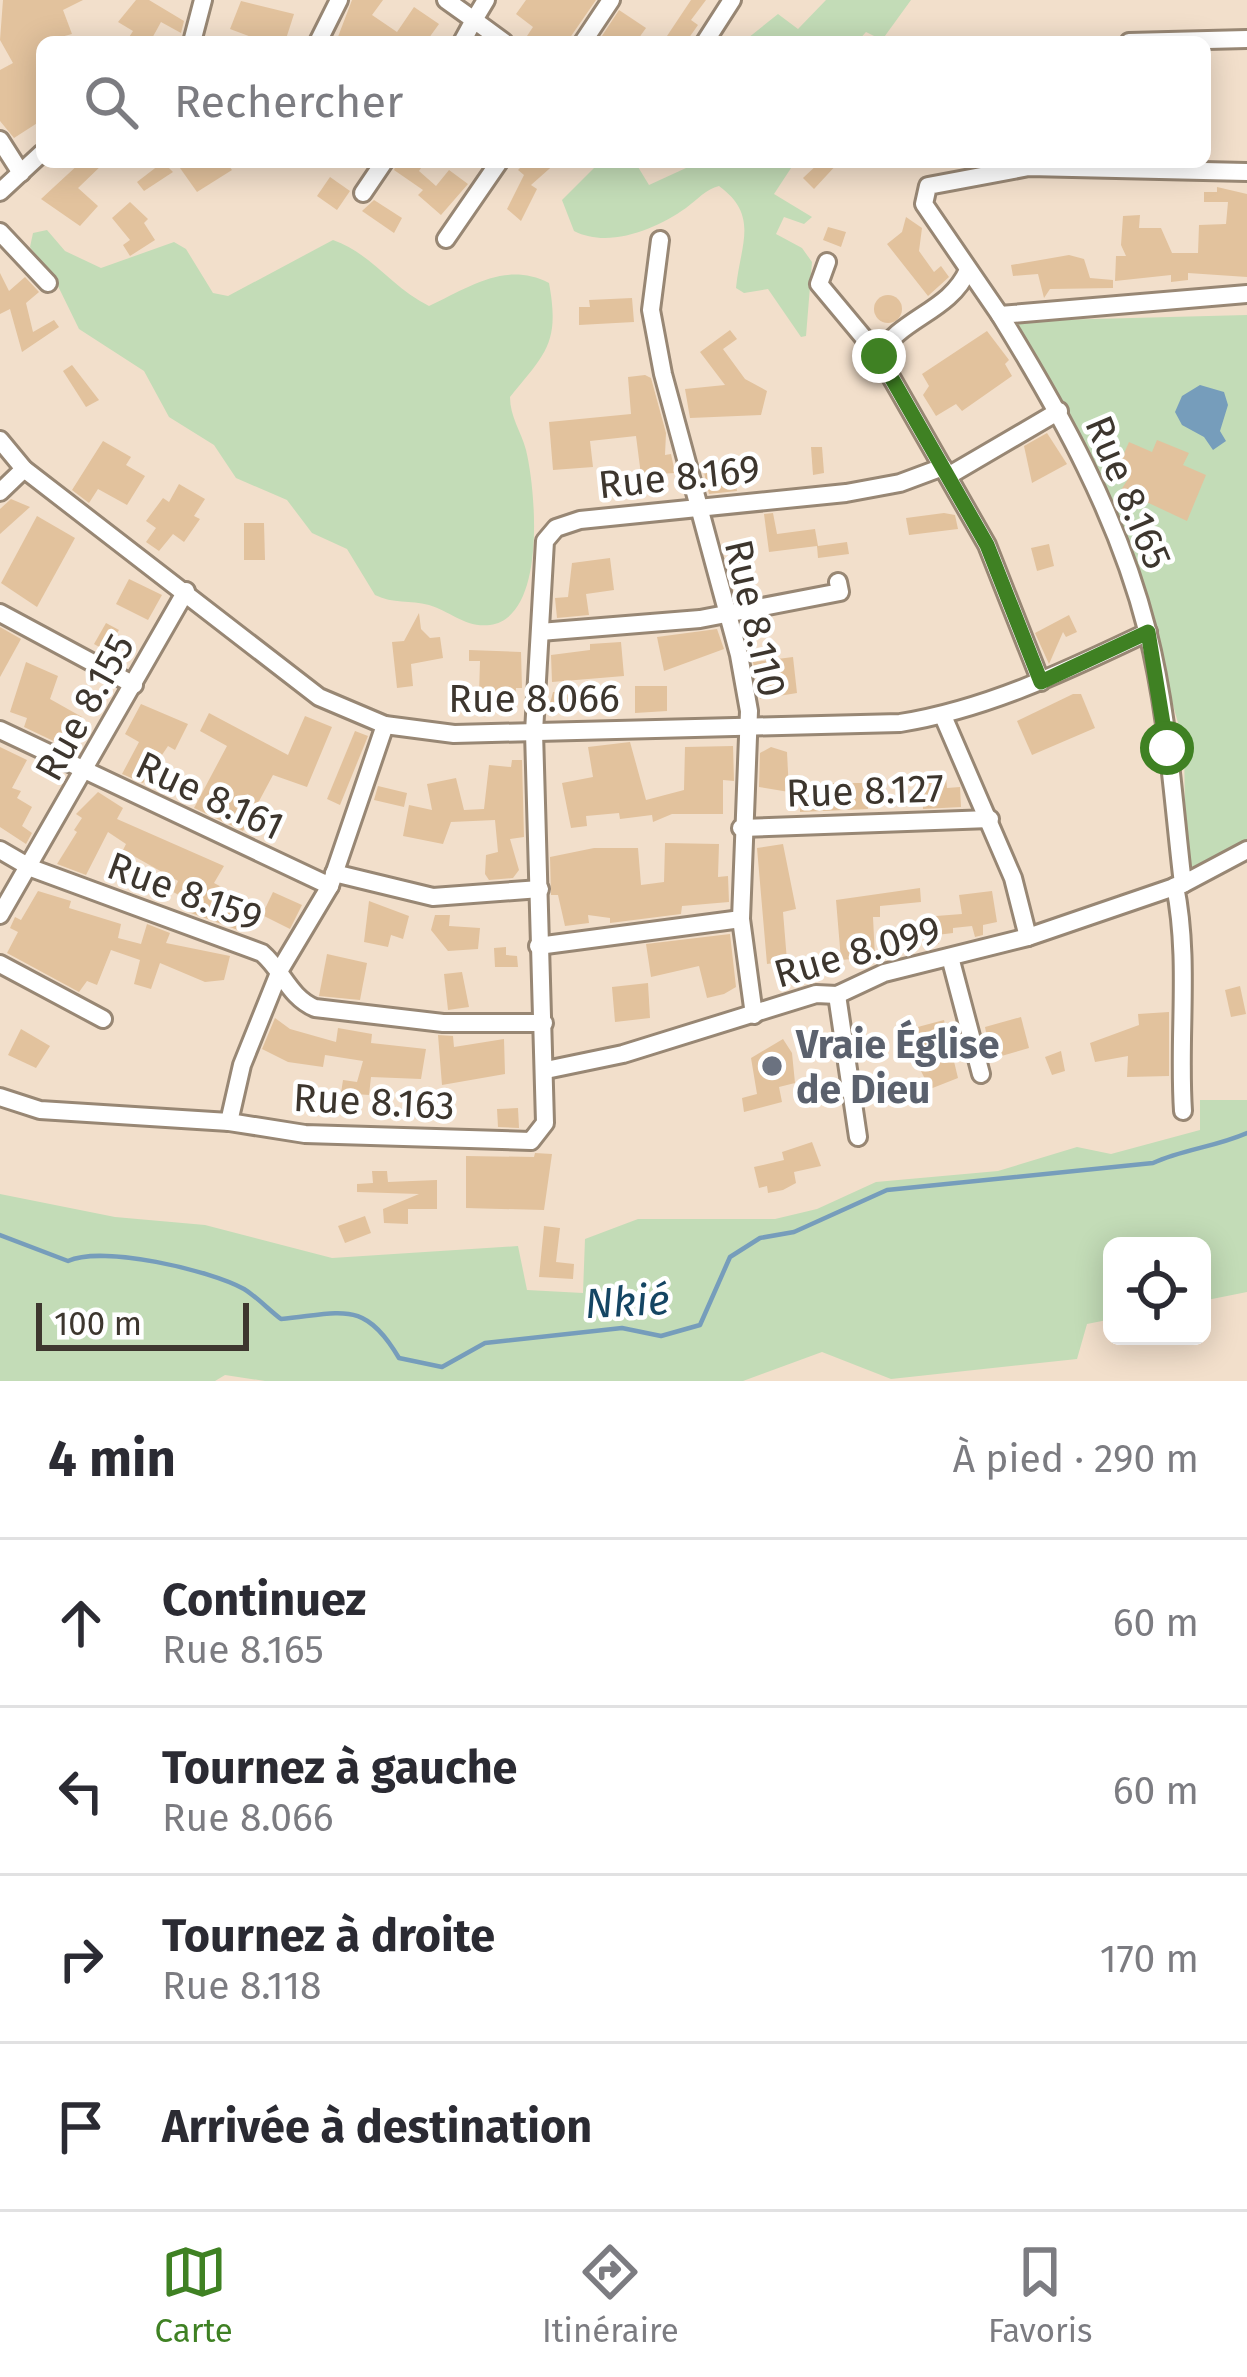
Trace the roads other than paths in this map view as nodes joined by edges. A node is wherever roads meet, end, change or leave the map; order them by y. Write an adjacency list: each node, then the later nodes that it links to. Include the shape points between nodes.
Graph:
1 (203, 0): 8 (street)
2 (339, 0): 9 (street)
3 (446, 0): 7 (street)
4 (486, 0): 7 (street)
5 (610, 0): 12 (street)
6 (732, 0): 13 (street)
7 (473, 20): 10 (street); 11 (street)
8 (193, 36)
9 (321, 36)
10 (465, 36)
11 (496, 36)
12 (587, 36)
13 (708, 36)
14 (1247, 39): 15 (street)
15 (1211, 40)
16 (0, 140): 23 (street)
17 (36, 159): 23 (street)
18 (381, 168): 25 (street)
19 (496, 168): 27 (street)
20 (1015, 168): 30 (street, Rue 8.165, via 922,193)
21 (1122, 168): 22 (street)
22 (1247, 172)
23 (21, 173): 24 (street)
24 (0, 193)
25 (363, 193)
26 (0, 232): 31 (street)
27 (446, 239)
28 (660, 240): 40 (street, Rue 8.110, via 651,310)
29 (826, 262): 34 (street, via 819,284 826,298)
30 (968, 270): 33 (street, Rue 8.165); 34 (street, via 946,302)
31 (48, 283)
32 (1247, 295): 33 (street)
33 (1000, 315): 35 (street, Rue 8.165)
34 (879, 356): 38 (street)
35 (1059, 411): 38 (street, Rue 8.169); 46 (street, Rue 8.165, via 1109,519)
36 (0, 440): 37 (street, Rue 8.066)
37 (24, 469): 39 (street); 42 (street, Rue 8.066)
38 (946, 471): 40 (street, Rue 8.169, via 846,493); 47 (street, via 987,545)
39 (0, 492)
40 (694, 505): 43 (street, Rue 8.110); 45 (street, Rue 8.169, via 556,528 545,541)
41 (838, 582): 43 (street, via 840,592 822,599)
42 (186, 591): 48 (street, Rue 8.155); 50 (street, Rue 8.066, via 320,698)
43 (726, 613): 45 (street); 52 (street, Rue 8.110, via 748,711)
44 (0, 614): 48 (street)
45 (541, 632): 53 (street, Rue 8.169)
46 (1148, 632): 47 (street, Rue 8.066); 61 (street, Rue 8.165)
47 (1041, 682): 49 (street, Rue 8.066)
48 (134, 685): 54 (street, Rue 8.155)
49 (944, 716): 52 (street, Rue 8.066); 55 (street)
50 (386, 724): 53 (street, Rue 8.066, via 454,734); 60 (street, Rue 8.163)
51 (0, 730): 54 (street, Rue 8.161)
52 (745, 730): 53 (street, Rue 8.066); 56 (street, Rue 8.110)
53 (534, 732): 62 (street, Rue 8.163)
54 (85, 774): 59 (street, Rue 8.155); 60 (street, Rue 8.161)
55 (990, 818): 56 (street, Rue 8.127); 65 (street)
56 (741, 828): 64 (street, Rue 8.110)
57 (0, 850): 59 (street, Rue 8.159)
58 (1247, 850): 61 (street)
59 (31, 868): 63 (street, Rue 8.155); 69 (street, Rue 8.159, via 262,953)
60 (332, 880): 62 (street, Rue 8.161, via 433,897); 69 (street, Rue 8.163)
61 (1179, 885): 65 (street, Rue 8.099); 77 (street, Rue 8.165)
62 (540, 889): 66 (street, Rue 8.163)
63 (0, 915)
64 (741, 919): 66 (street); 71 (street, Rue 8.110)
65 (1028, 937): 67 (street, Rue 8.099)
66 (538, 946): 73 (street, Rue 8.163)
67 (950, 957): 70 (street, Rue 8.099); 75 (street)
68 (0, 964): 72 (street)
69 (280, 968): 73 (street, Rue 8.159, via 297,1000 315,1008 443,1023); 78 (street, Rue 8.163)
70 (837, 995): 71 (street, Rue 8.099); 79 (street)
71 (754, 1015): 74 (street, Rue 8.099)
72 (103, 1019)
73 (544, 1024): 74 (street, Rue 8.163)
74 (546, 1070): 78 (street, Rue 8.163, via 545,1124 531,1141 304,1134)
75 (982, 1074)
76 (0, 1097): 78 (street, via 40,1110)
77 (1183, 1111)
78 (229, 1122)
79 (858, 1137)

